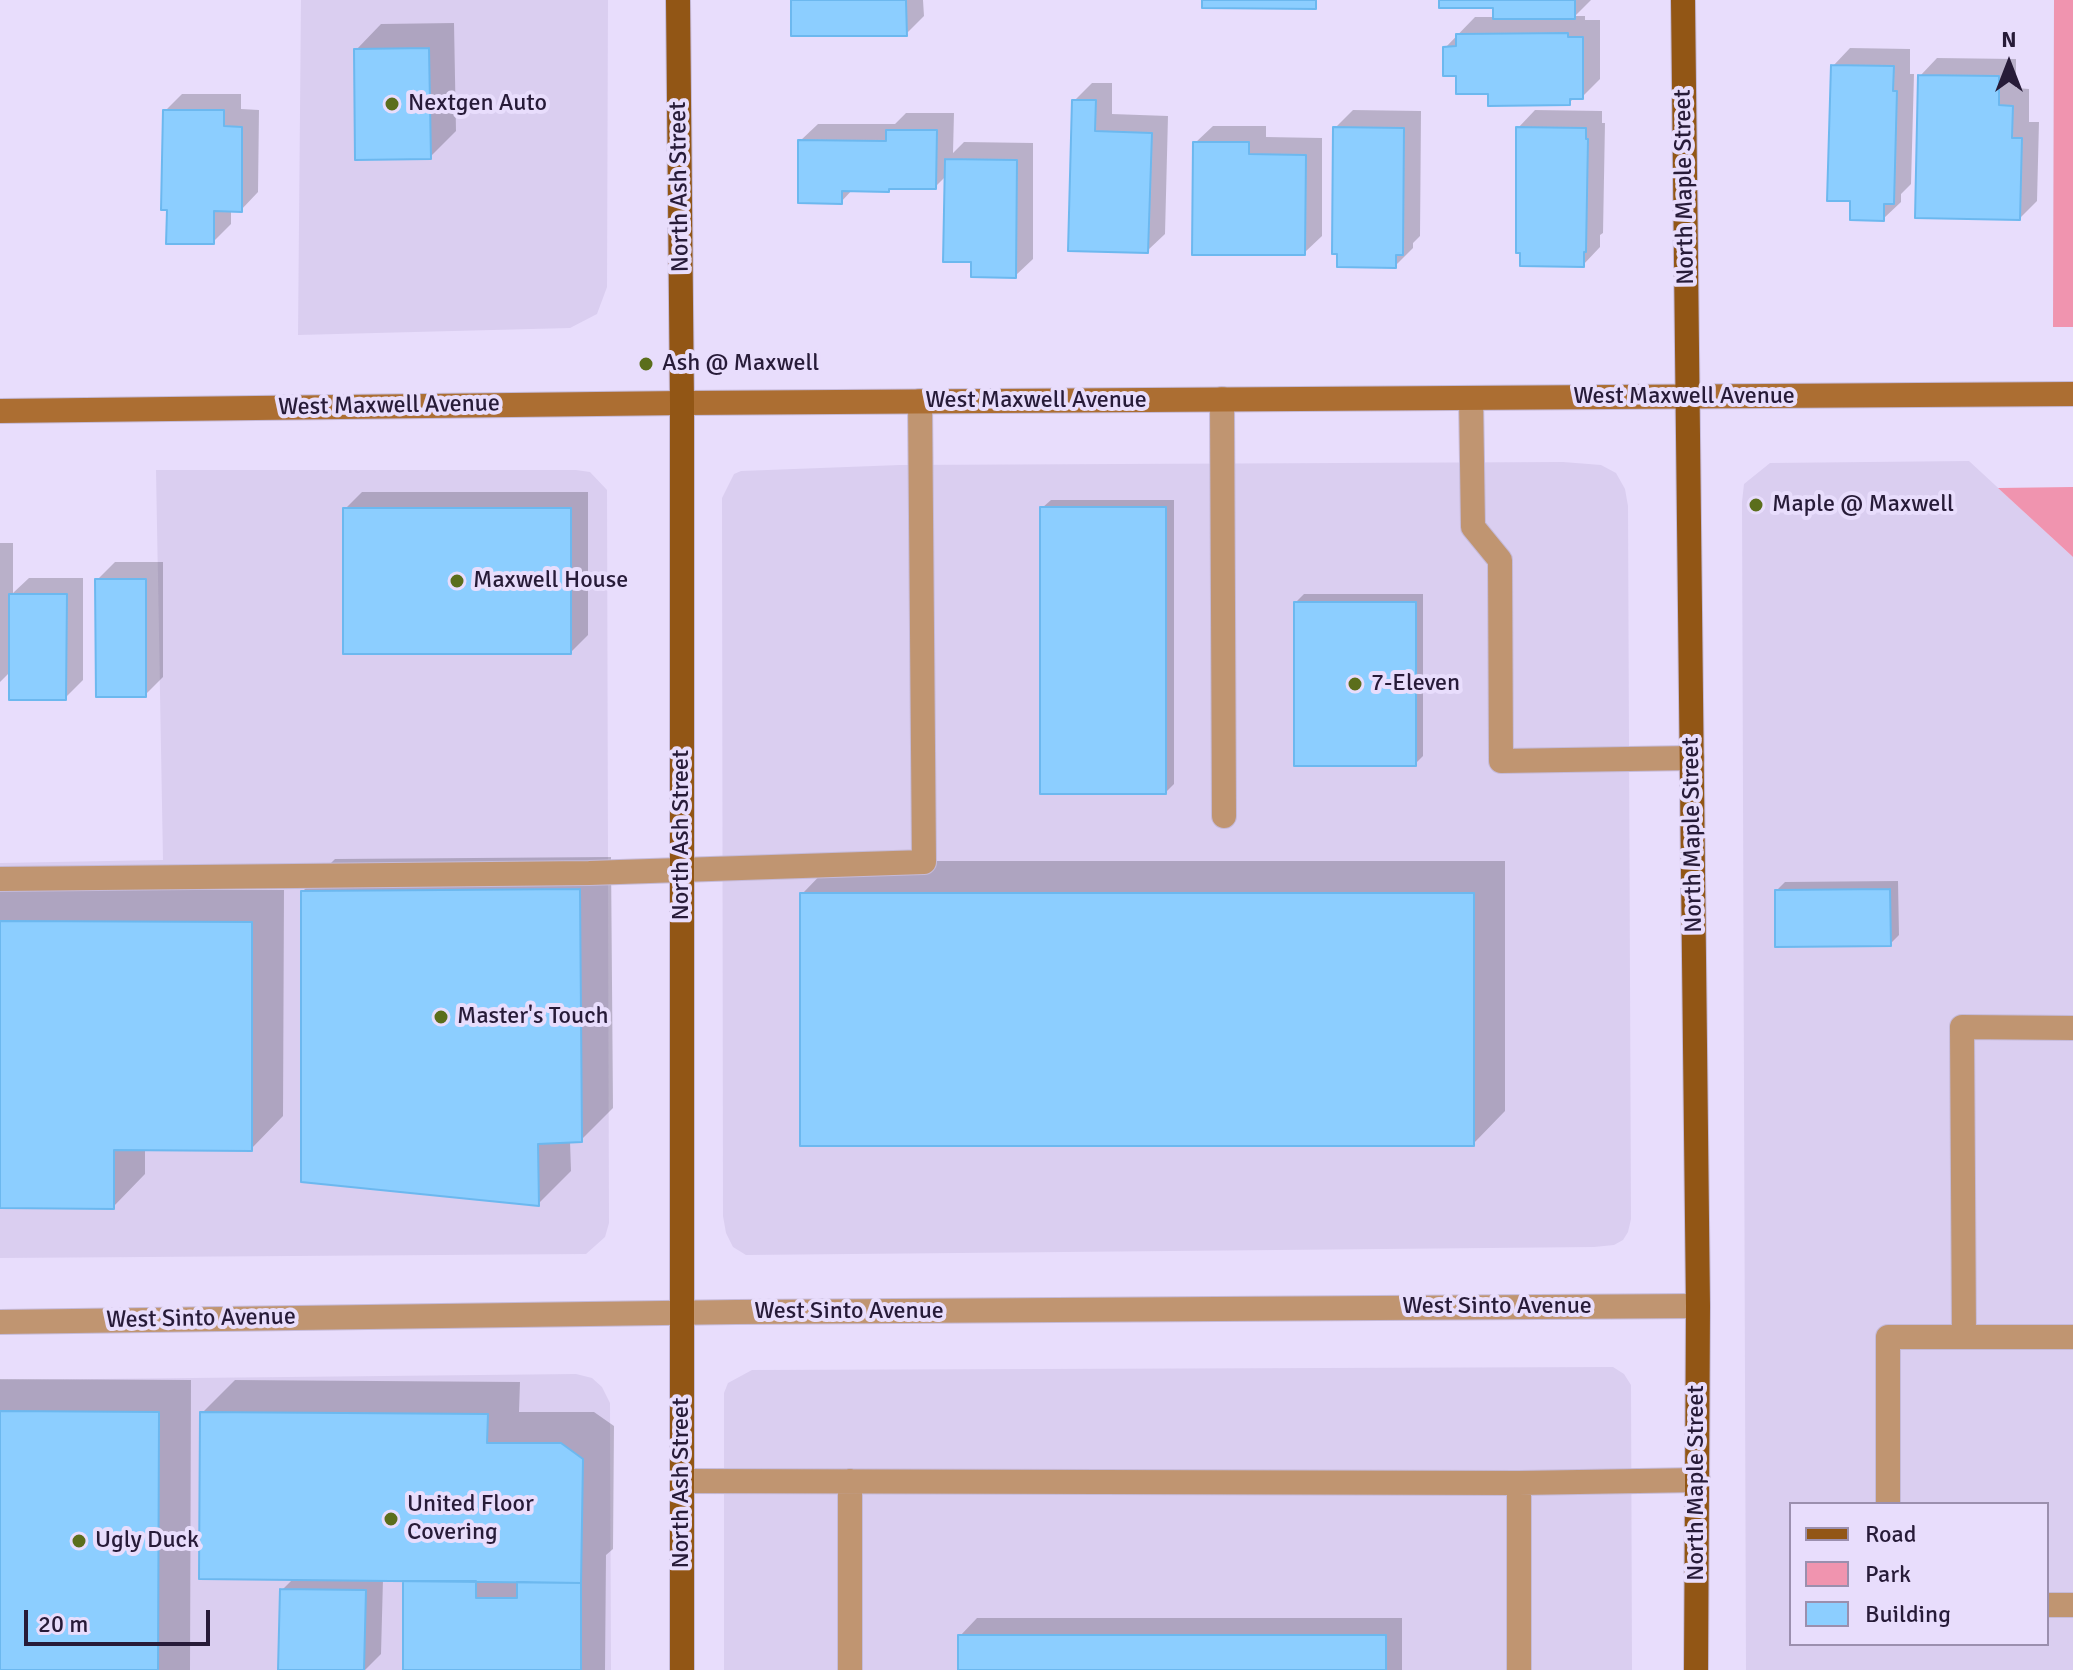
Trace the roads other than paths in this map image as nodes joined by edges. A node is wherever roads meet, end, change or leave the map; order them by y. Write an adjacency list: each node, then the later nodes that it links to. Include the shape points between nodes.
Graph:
1 (678, 0): 8 (main road, North Ash Street)
2 (1683, 0): 4 (main road, North Maple Street)
3 (2073, 394): 4 (street, West Maxwell Avenue)
4 (1687, 396): 5 (street, West Maxwell Avenue); 10 (main road, North Maple Street)
5 (1471, 398): 6 (street, West Maxwell Avenue); 10 (street, via 1473,527 1500,560 1501,761)
6 (1222, 399): 7 (street, West Maxwell Avenue); 11 (street)
7 (920, 401): 8 (street, West Maxwell Avenue); 12 (street, via 924,862)
8 (682, 403): 9 (street, West Maxwell Avenue); 12 (main road, North Ash Street)
9 (0, 411)
10 (1692, 758): 15 (main road, North Maple Street)
11 (1224, 816)
12 (682, 871): 13 (street); 16 (main road, North Ash Street)
13 (0, 879)
14 (2073, 1028): 18 (street, via 1962,1027)
15 (1698, 1306): 16 (street, West Sinto Avenue); 20 (main road, North Maple Street)
16 (682, 1313): 17 (street, West Sinto Avenue); 21 (main road, North Ash Street)
17 (0, 1322)
18 (1964, 1337): 19 (street); 24 (street, via 1888,1337)
19 (2073, 1337)
20 (1698, 1480): 23 (street); 30 (main road, North Maple Street)
21 (682, 1481): 22 (street); 27 (main road, North Ash Street)
22 (850, 1481): 23 (street); 28 (street)
23 (1519, 1483): 29 (street)
24 (1888, 1502)
25 (2049, 1605): 26 (street)
26 (2073, 1605)
27 (682, 1670)
28 (850, 1670)
29 (1519, 1670)
30 (1696, 1670)

